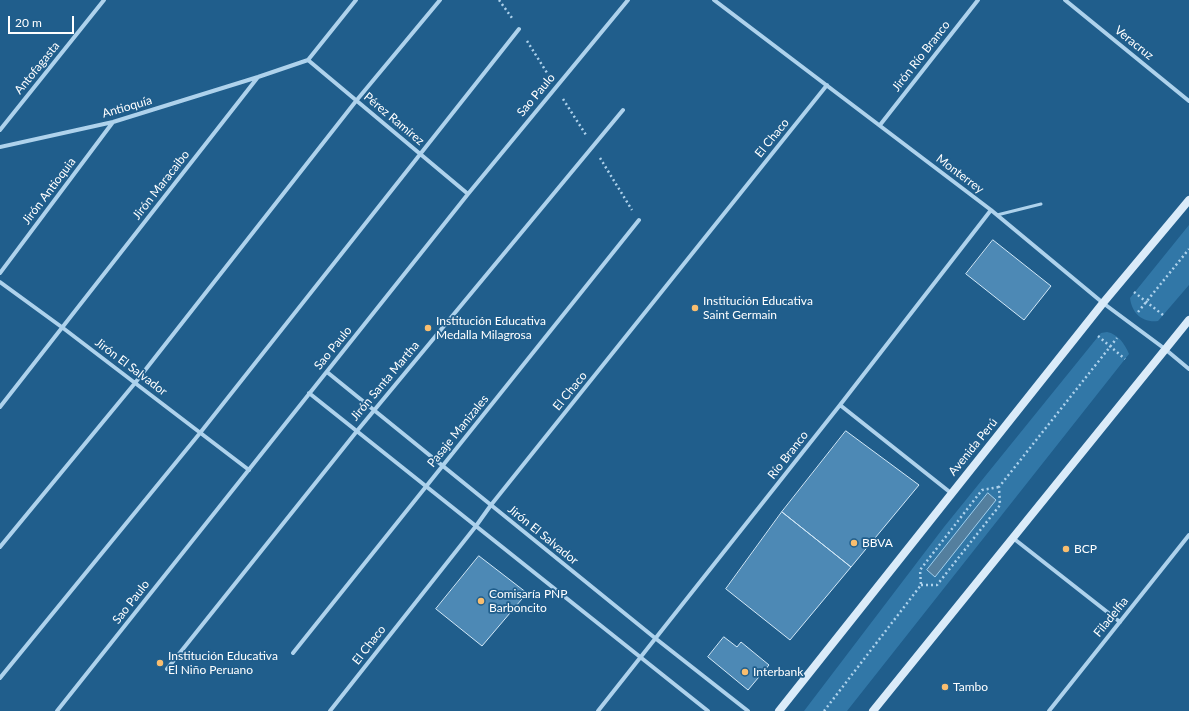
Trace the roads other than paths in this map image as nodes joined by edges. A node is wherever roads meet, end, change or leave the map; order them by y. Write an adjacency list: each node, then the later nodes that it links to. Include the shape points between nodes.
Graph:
1 (104, 0): 17 (street, Antofagasta)
2 (356, 0): 9 (street)
3 (440, 0): 13 (street)
4 (628, 0): 20 (street, Sao Paulo)
5 (714, 0): 11 (street, Monterrey)
6 (978, 0): 16 (street, Jirón Río Branco)
7 (1067, 0): 12 (street, Veracruz)
8 (519, 29): 19 (street)
9 (308, 60): 10 (street); 13 (street, Pérez Ramírez)
10 (258, 77): 15 (street, Antioquía); 30 (street, Jirón Maracaibo)
11 (828, 85): 16 (street, Monterrey); 45 (street, El Chaco)
12 (1189, 101)
13 (356, 102): 19 (street, Pérez Ramírez); 34 (street)
14 (623, 110): 38 (street, Jirón Santa Martha)
15 (113, 122): 18 (street, Antioquía); 26 (street, Jirón Antioquia)
16 (880, 125): 23 (street, Monterrey)
17 (0, 130)
18 (0, 147)
19 (420, 154): 20 (street, Pérez Ramírez); 40 (street)
20 (468, 194): 33 (street, Sao Paulo)
21 (1189, 200): 28 (main road, Avenida Perú)
22 (1041, 204): 24 (lane)
23 (991, 210): 24 (street, Monterrey); 36 (street, Río Branco)
24 (997, 215): 28 (street, Monterrey)
25 (639, 220): 41 (street, Pasaje Manizales)
26 (0, 273)
27 (0, 282): 30 (street, Jirón El Salvador)
28 (1103, 303): 31 (street, Monterrey); 44 (main road, Avenida Perú)
29 (1189, 320): 31 (main road)
30 (63, 328): 34 (street, Jirón El Salvador); 37 (street, Jirón Maracaibo)
31 (1165, 349): 32 (street, Monterrey); 48 (main road)
32 (1189, 369)
33 (327, 372): 35 (street, Sao Paulo); 38 (street, Jirón El Salvador)
34 (135, 383): 40 (street, Jirón El Salvador); 49 (street)
35 (309, 393): 39 (street); 42 (street, Sao Paulo)
36 (840, 405): 44 (street); 51 (street, Río Branco)
37 (0, 408)
38 (374, 411): 39 (street, Jirón Santa Martha); 41 (street, Jirón El Salvador)
39 (357, 431): 43 (street); 54 (street, Jirón Santa Martha)
40 (200, 433): 42 (street, Jirón El Salvador); 55 (street)
41 (443, 466): 43 (street, Pasaje Manizales); 45 (street, Jirón El Salvador)
42 (249, 470): 56 (street, Sao Paulo)
43 (426, 486): 46 (street); 52 (street, Pasaje Manizales)
44 (951, 493): 61 (main road, Avenida Perú)
45 (491, 505): 46 (street, El Chaco); 51 (street, Jirón El Salvador)
46 (476, 526): 53 (street); 57 (street, El Chaco)
47 (1189, 535): 50 (street, Filadelfia)
48 (1013, 538): 50 (street); 62 (main road)
49 (0, 547)
50 (1120, 622): 63 (street, Filadelfia)
51 (655, 638): 53 (street, Río Branco); 60 (street, Jirón El Salvador)
52 (293, 653)
53 (640, 658): 58 (street, Río Branco); 59 (street)
54 (167, 669)
55 (0, 678)
56 (57, 711)
57 (330, 711)
58 (598, 711)
59 (708, 711)
60 (748, 711)
61 (778, 711)
62 (873, 711)
63 (1048, 711)

